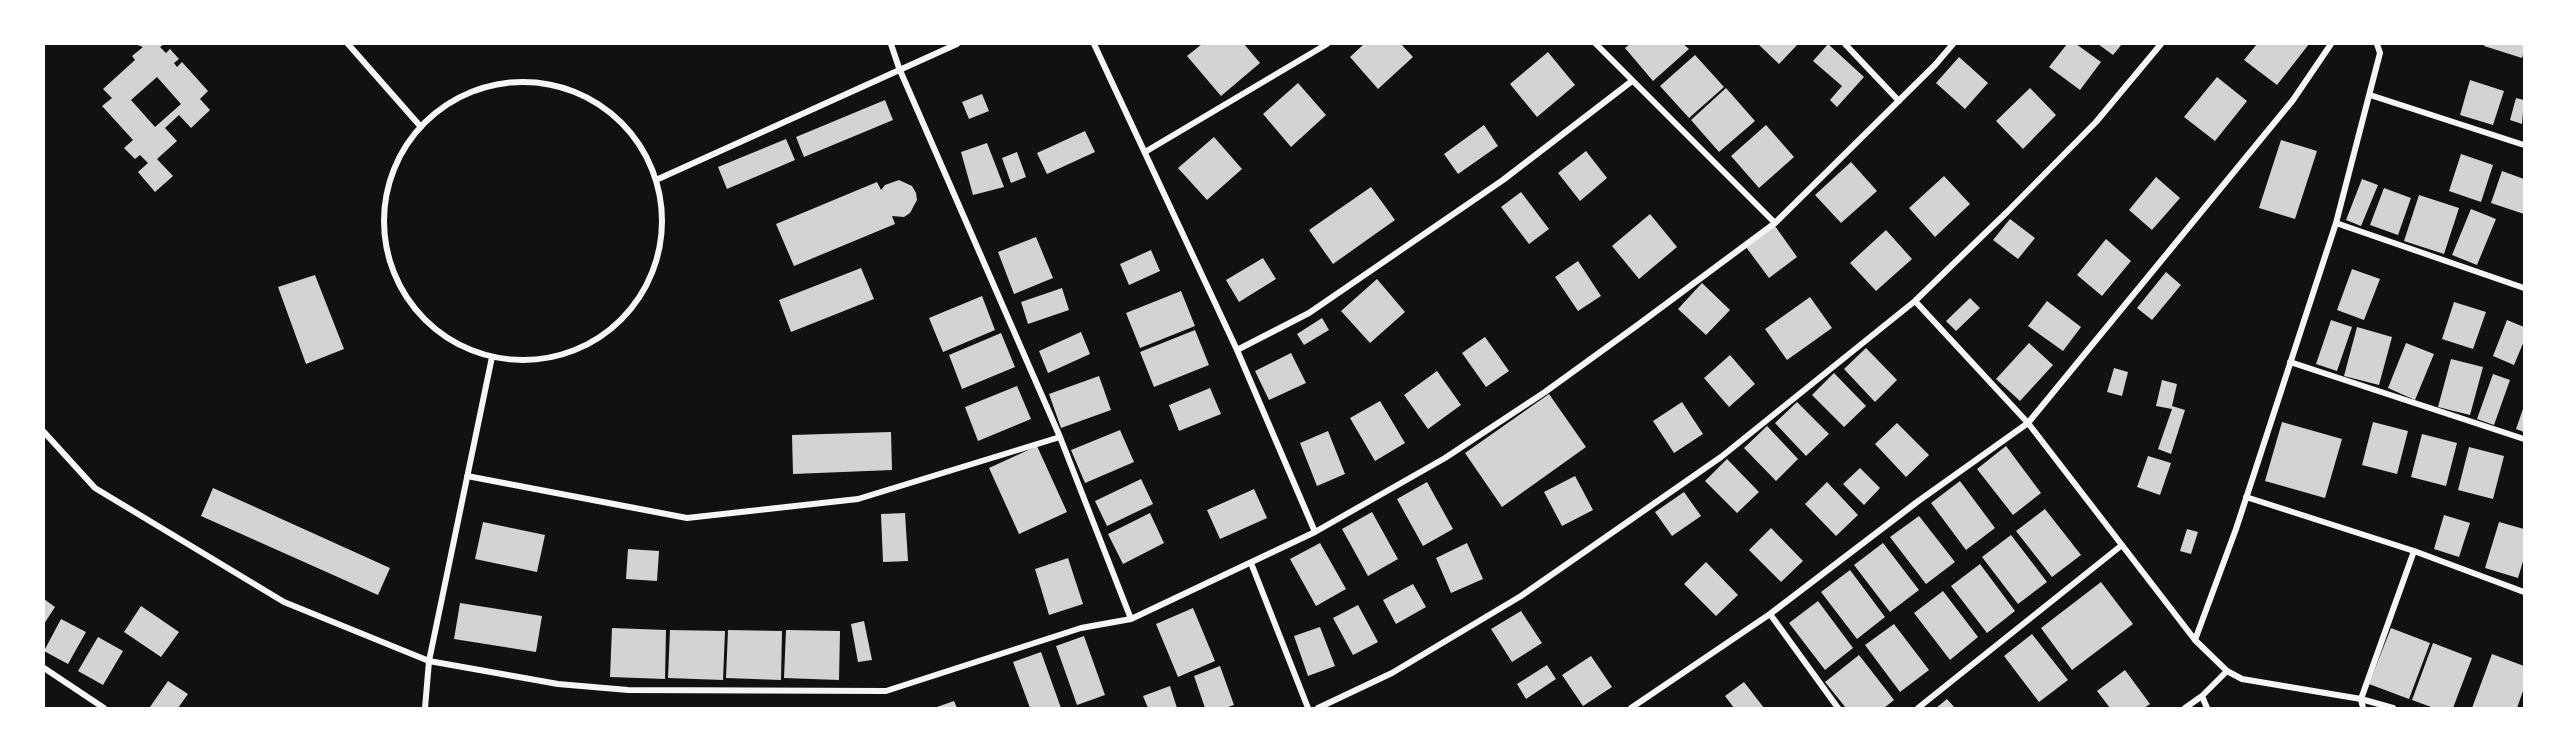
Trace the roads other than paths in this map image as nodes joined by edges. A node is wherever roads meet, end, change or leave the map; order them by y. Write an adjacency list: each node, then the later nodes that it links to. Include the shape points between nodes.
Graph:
1 (348, 44): 16 (street)
2 (891, 44): 12 (street)
3 (957, 44): 12 (street)
4 (1094, 44): 18 (street)
5 (1327, 44): 18 (street)
6 (1596, 44): 13 (street)
7 (1845, 44): 15 (street)
8 (1953, 44): 15 (street)
9 (2161, 44): 23 (street, via 2096,122)
10 (2331, 44): 27 (street, via 2293,100)
11 (2377, 44): 14 (street, via 2380,53)
12 (899, 68): 19 (street); 29 (street)
13 (1632, 81): 20 (street); 24 (street, via 1503,180 1309,313)
14 (2370, 95): 17 (street); 21 (street)
15 (1899, 101): 20 (street)
16 (421, 127): 19 (street, via 454,101 492,86 554,86 610,112 638,142); 25 (street, via 398,161 390,181 384,222 390,263 408,300 436,330)
17 (2524, 146)
18 (1145, 152): 24 (street)
19 (656, 180): 25 (street, via 662,221 656,262 625,315 592,341 564,353 533,360)
20 (1775, 223): 33 (street, via 1535,398 1445,458)
21 (2336, 224): 22 (street); 26 (street)
22 (2524, 288)
23 (1915, 301): 27 (street); 49 (street, via 1721,457 1521,596 1392,673)
24 (1237, 350): 33 (street)
25 (492, 357): 31 (street)
26 (2290, 362): 30 (street); 32 (street)
27 (2028, 423): 34 (street); 38 (street)
28 (44, 432): 41 (street, via 95,488 284,602)
29 (1060, 437): 31 (street, via 858,499 687,518); 39 (street)
30 (2524, 439)
31 (467, 476): 41 (street)
32 (2246, 496): 35 (street); 40 (street)
33 (1315, 532): 36 (street)
34 (2122, 545): 40 (street); 52 (street)
35 (2414, 551): 37 (street); 45 (street)
36 (1251, 563): 39 (street); 48 (street)
37 (2524, 592)
38 (1770, 614): 50 (street); 51 (street)
39 (1131, 619): 41 (street, via 1081,628 886,691 628,690 558,684)
40 (2195, 640): 43 (street)
41 (429, 661): 47 (street)
42 (44, 668): 46 (street)
43 (2227, 671): 44 (street); 45 (street, via 2242,679)
44 (2202, 696): 53 (street); 54 (street)
45 (2361, 699): 55 (street); 56 (street)
46 (104, 708)
47 (426, 708)
48 (1308, 708)
49 (1318, 708)
50 (1631, 708)
51 (1838, 708)
52 (1918, 708)
53 (2186, 708)
54 (2207, 708)
55 (2362, 708)
56 (2392, 708)

